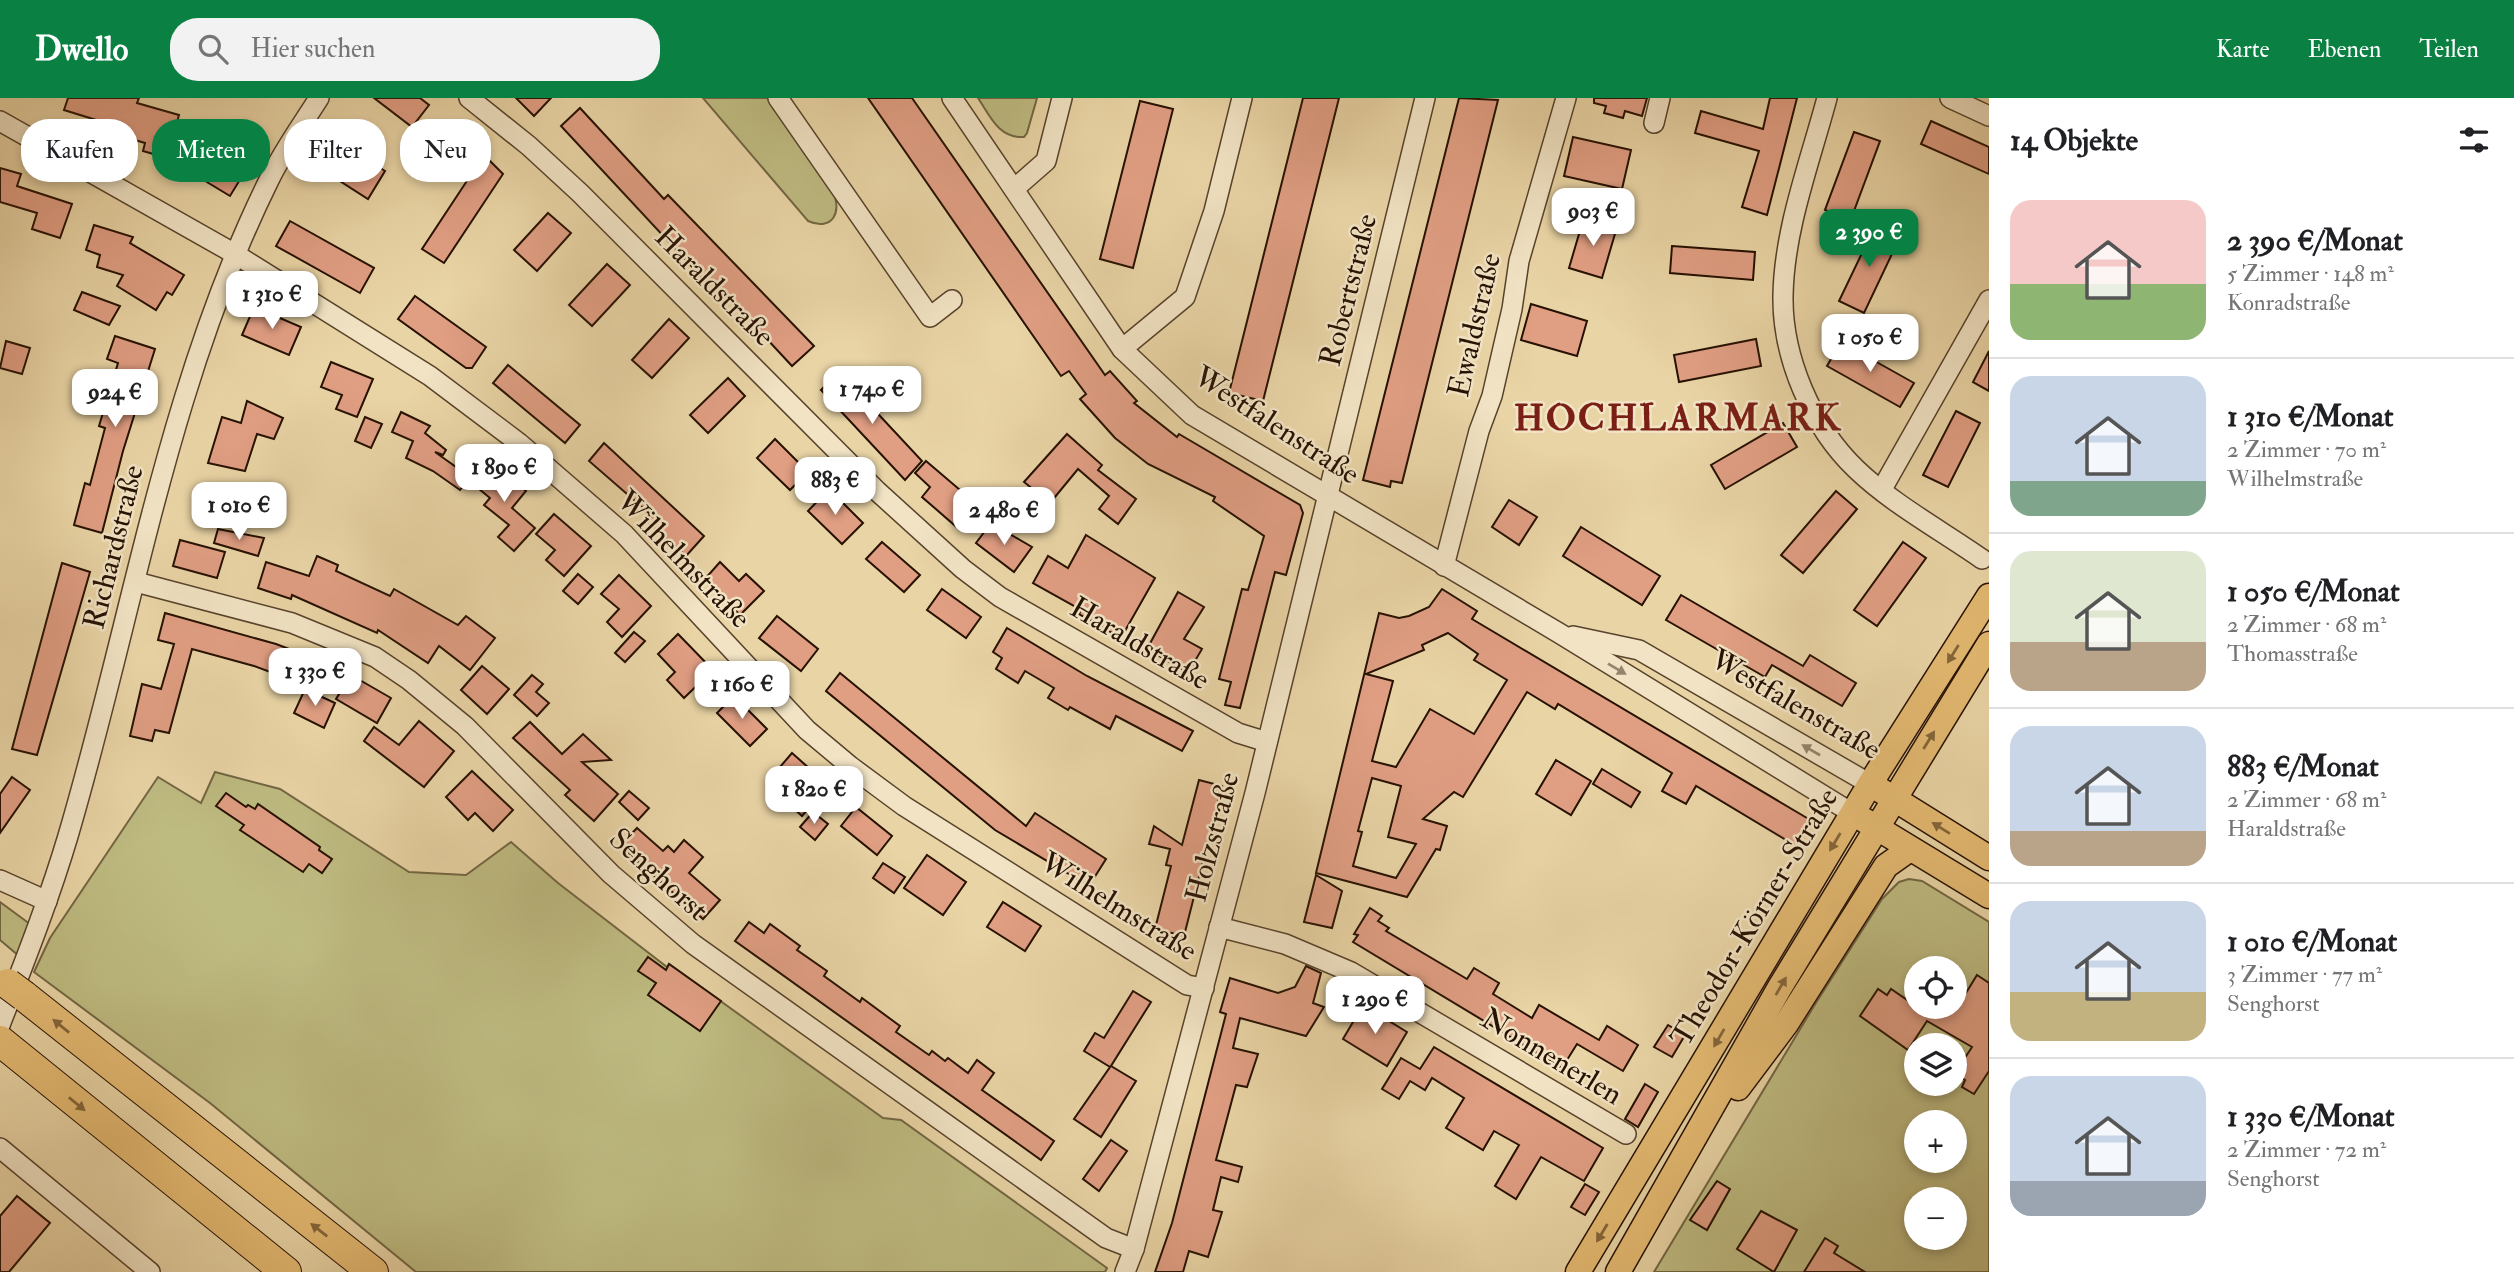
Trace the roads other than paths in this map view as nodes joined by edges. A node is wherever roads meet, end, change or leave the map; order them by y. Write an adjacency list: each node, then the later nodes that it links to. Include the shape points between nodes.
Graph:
1 (319, 98): 16 (street, Richardstraße, via 271,177)
2 (469, 98): 28 (street, Haraldstraße, via 580,193 886,500 962,569 1000,597 1238,733)
3 (778, 98): 17 (street, via 930,317)
4 (952, 98): 15 (street, Westfalenstraße)
5 (1062, 98): 15 (street, via 1046,161)
6 (1242, 98): 19 (street, via 1214,211 1185,297)
7 (1425, 98): 21 (street, Robertstraße)
8 (1566, 98): 23 (street, Ewaldstraße, via 1519,261 1492,396)
9 (1660, 98): 14 (street)
10 (1827, 98): 20 (street, via 1791,233 1783,297 1795,367 1824,431 1857,471)
11 (1950, 98): 12 (street)
12 (1989, 116)
13 (0, 121): 16 (street, Wilhelmstraße)
14 (1654, 123)
15 (1014, 189): 19 (street, Westfalenstraße)
16 (235, 254): 24 (street, Richardstraße, via 197,355); 40 (street, Wilhelmstraße, via 430,376 519,443 624,534 807,730 850,766 904,806 1176,978)
17 (952, 300)
18 (1989, 300): 20 (street)
19 (1122, 349): 21 (street, Westfalenstraße, via 1192,415)
20 (1882, 489): 22 (street)
21 (1328, 496): 23 (street, Westfalenstraße); 28 (street, Holzstraße)
22 (1982, 559)
23 (1444, 566): 26 (street, Westfalenstraße)
24 (136, 582): 37 (street, Richardstraße); 45 (street, Senghorst, via 292,623 375,657 465,726 611,874 693,944 1106,1238)
25 (1989, 596): 29 (main road, Theodor-Körner-Straße, one-way to 29)
26 (1559, 633): 29 (street, Westfalenstraße, one-way to 26, via 1639,650); 31 (street, Westfalenstraße, one-way to 31)
27 (1989, 643): 30 (main road, Theodor-Körner-Straße, one-way to 27)
28 (1267, 741): 38 (street, Holzstraße)
29 (1870, 784): 30 (main road, Westfalenstraße); 31 (main road, Theodor-Körner-Straße)
30 (1893, 798): 32 (main road, Theodor-Körner-Straße); 34 (main road, Westfalenstraße, one-way to 30)
31 (1852, 813): 32 (main road, Westfalenstraße); 50 (main road, Theodor-Körner-Straße, one-way to 50)
32 (1875, 828): 33 (main road, Westfalenstraße); 44 (main road, Theodor-Körner-Straße, one-way to 32)
33 (1910, 849): 36 (main road, Westfalenstraße); 44 (main road, Theodor-Körner-Straße, via 1886,866 1786,1024)
34 (1989, 858)
35 (0, 880): 37 (street)
36 (1989, 896)
37 (47, 901): 41 (street, Richardstraße)
38 (1219, 927): 40 (street, Holzstraße); 42 (street, Nonnenerlen, via 1285,944 1352,972)
39 (11, 986): 48 (highway, one-way to 39)
40 (1204, 988): 45 (street, Holzstraße)
41 (1, 1037): 47 (highway, one-way to 47)
42 (1626, 1134)
43 (0, 1148): 46 (street)
44 (1688, 1152): 51 (main road, Theodor-Körner-Straße)
45 (1134, 1249): 49 (street, Holzstraße)
46 (150, 1272)
47 (286, 1272)
48 (373, 1272)
49 (1125, 1272)
50 (1578, 1272)
51 (1619, 1272)

